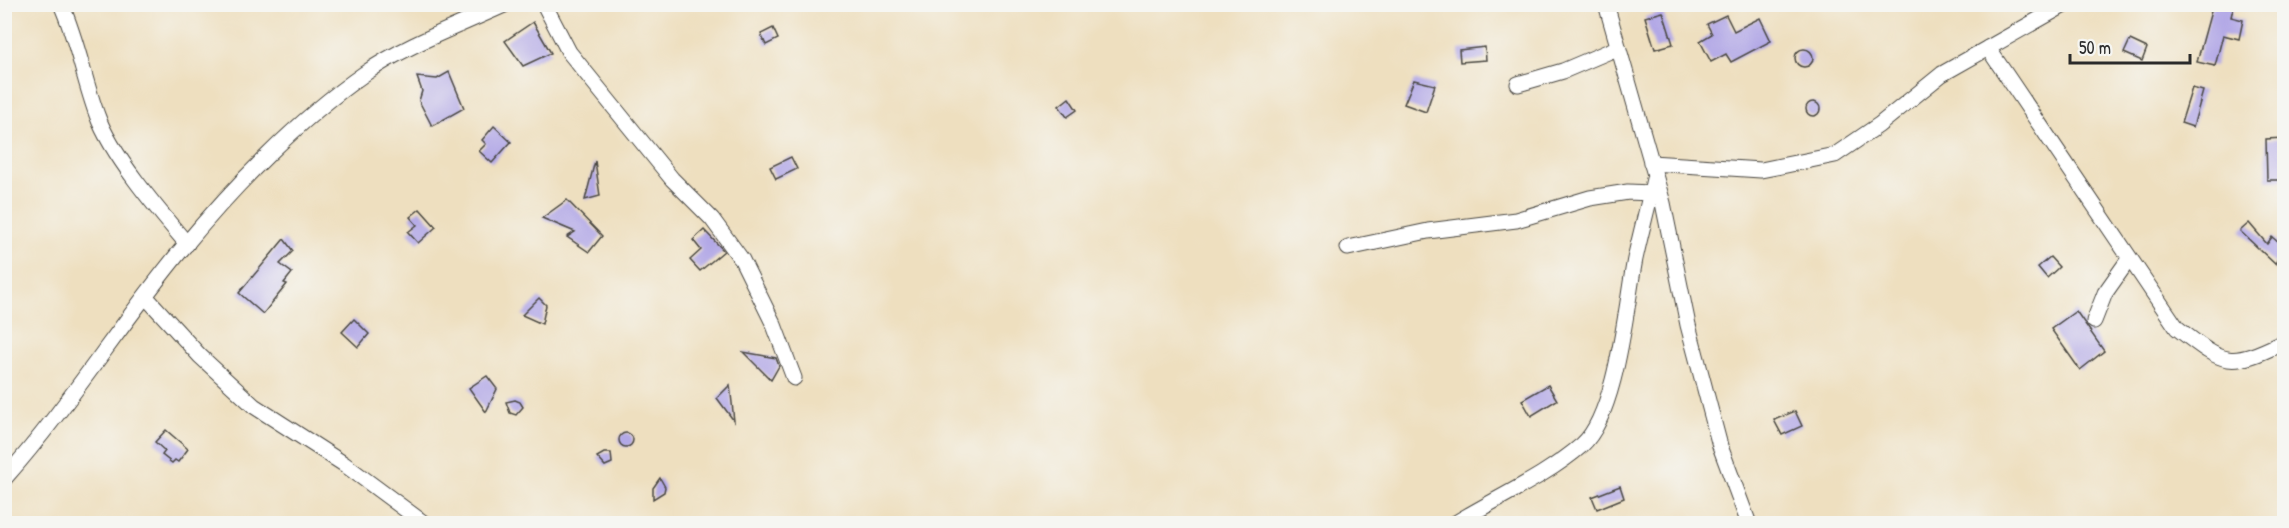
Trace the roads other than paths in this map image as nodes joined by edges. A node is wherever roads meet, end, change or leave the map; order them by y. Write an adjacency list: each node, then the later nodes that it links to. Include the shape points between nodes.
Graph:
1 (61, 4): 11 (street, via 76,36 97,117 127,167)
2 (506, 4): 11 (street, via 364,74 313,114 231,194)
3 (544, 4): 17 (street, via 569,52 742,260 774,324)
4 (1606, 4): 6 (street)
5 (2066, 4): 7 (street)
6 (1617, 48): 8 (street, via 1563,71); 9 (street)
7 (1988, 48): 9 (street, via 1942,74 1835,155 1761,170); 13 (street)
8 (1518, 84)
9 (1653, 170): 10 (street); 21 (street, via 1717,435)
10 (1651, 193): 12 (street, via 1590,198 1516,220 1428,231); 20 (street, via 1635,259 1622,345 1600,419 1583,444)
11 (187, 244): 14 (street)
12 (1348, 248)
13 (2129, 259): 15 (street, via 2105,293); 16 (street, via 2176,328 2223,360 2252,358)
14 (146, 297): 18 (street, via 37,442); 19 (street, via 200,356 255,406 344,464)
15 (2094, 321)
16 (2284, 342)
17 (794, 378)
18 (4, 479)
19 (425, 524)
20 (1454, 524)
21 (1749, 524)

